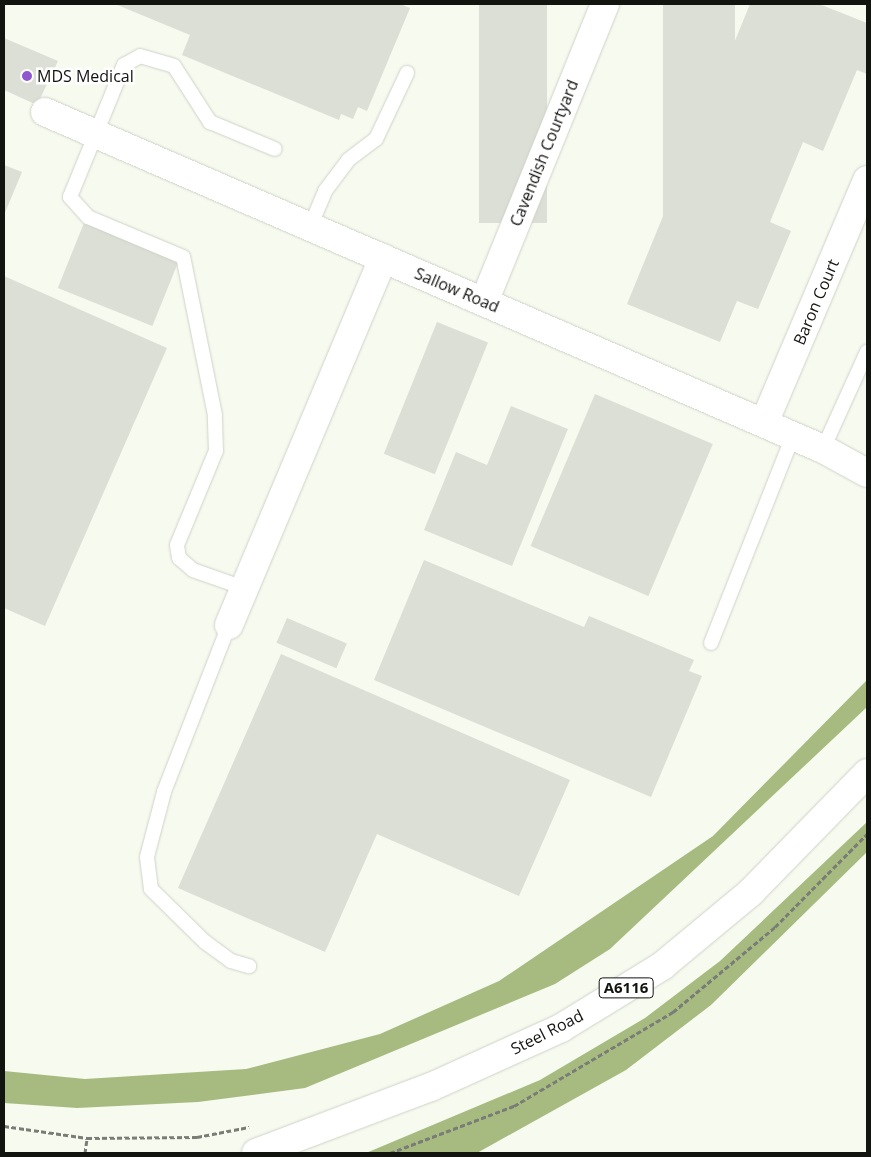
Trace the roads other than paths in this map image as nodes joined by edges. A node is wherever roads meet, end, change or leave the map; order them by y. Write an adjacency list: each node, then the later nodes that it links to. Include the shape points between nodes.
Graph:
1 (605, 4): 9 (street, Cavendish Courtyard)
2 (407, 73): 7 (lane, via 376,139 348,160 325,191)
3 (45, 112): 4 (street, Sallow Road)
4 (93, 133): 5 (lane, via 124,65 140,56 174,66 210,122); 7 (street, Sallow Road); 15 (lane, via 70,197 78,209 182,257 187,266 214,415 216,451 177,545 179,558 194,570)
5 (275, 149)
6 (867, 180): 11 (street, Baron Court)
7 (310, 227): 8 (street, Sallow Road)
8 (383, 258): 9 (street, Sallow Road); 15 (street)
9 (484, 302): 11 (street, Sallow Road)
10 (867, 352): 13 (lane)
11 (764, 423): 12 (street, Sallow Road)
12 (793, 436): 13 (street, Sallow Road); 17 (lane)
13 (824, 449): 14 (street, Sallow Road)
14 (867, 473)
15 (244, 588): 16 (street)
16 (229, 625): 19 (lane, via 164,792 147,857 151,889 205,942 231,961)
17 (711, 643)
18 (867, 773): 20 (street, Steel Road / A6116, via 751,892 662,966 561,1028)
19 (249, 966)
20 (333, 1127): 21 (street, Steel Road / A6116); 22 (street, Steel Road / A6116)
21 (262, 1152)
22 (300, 1153)

